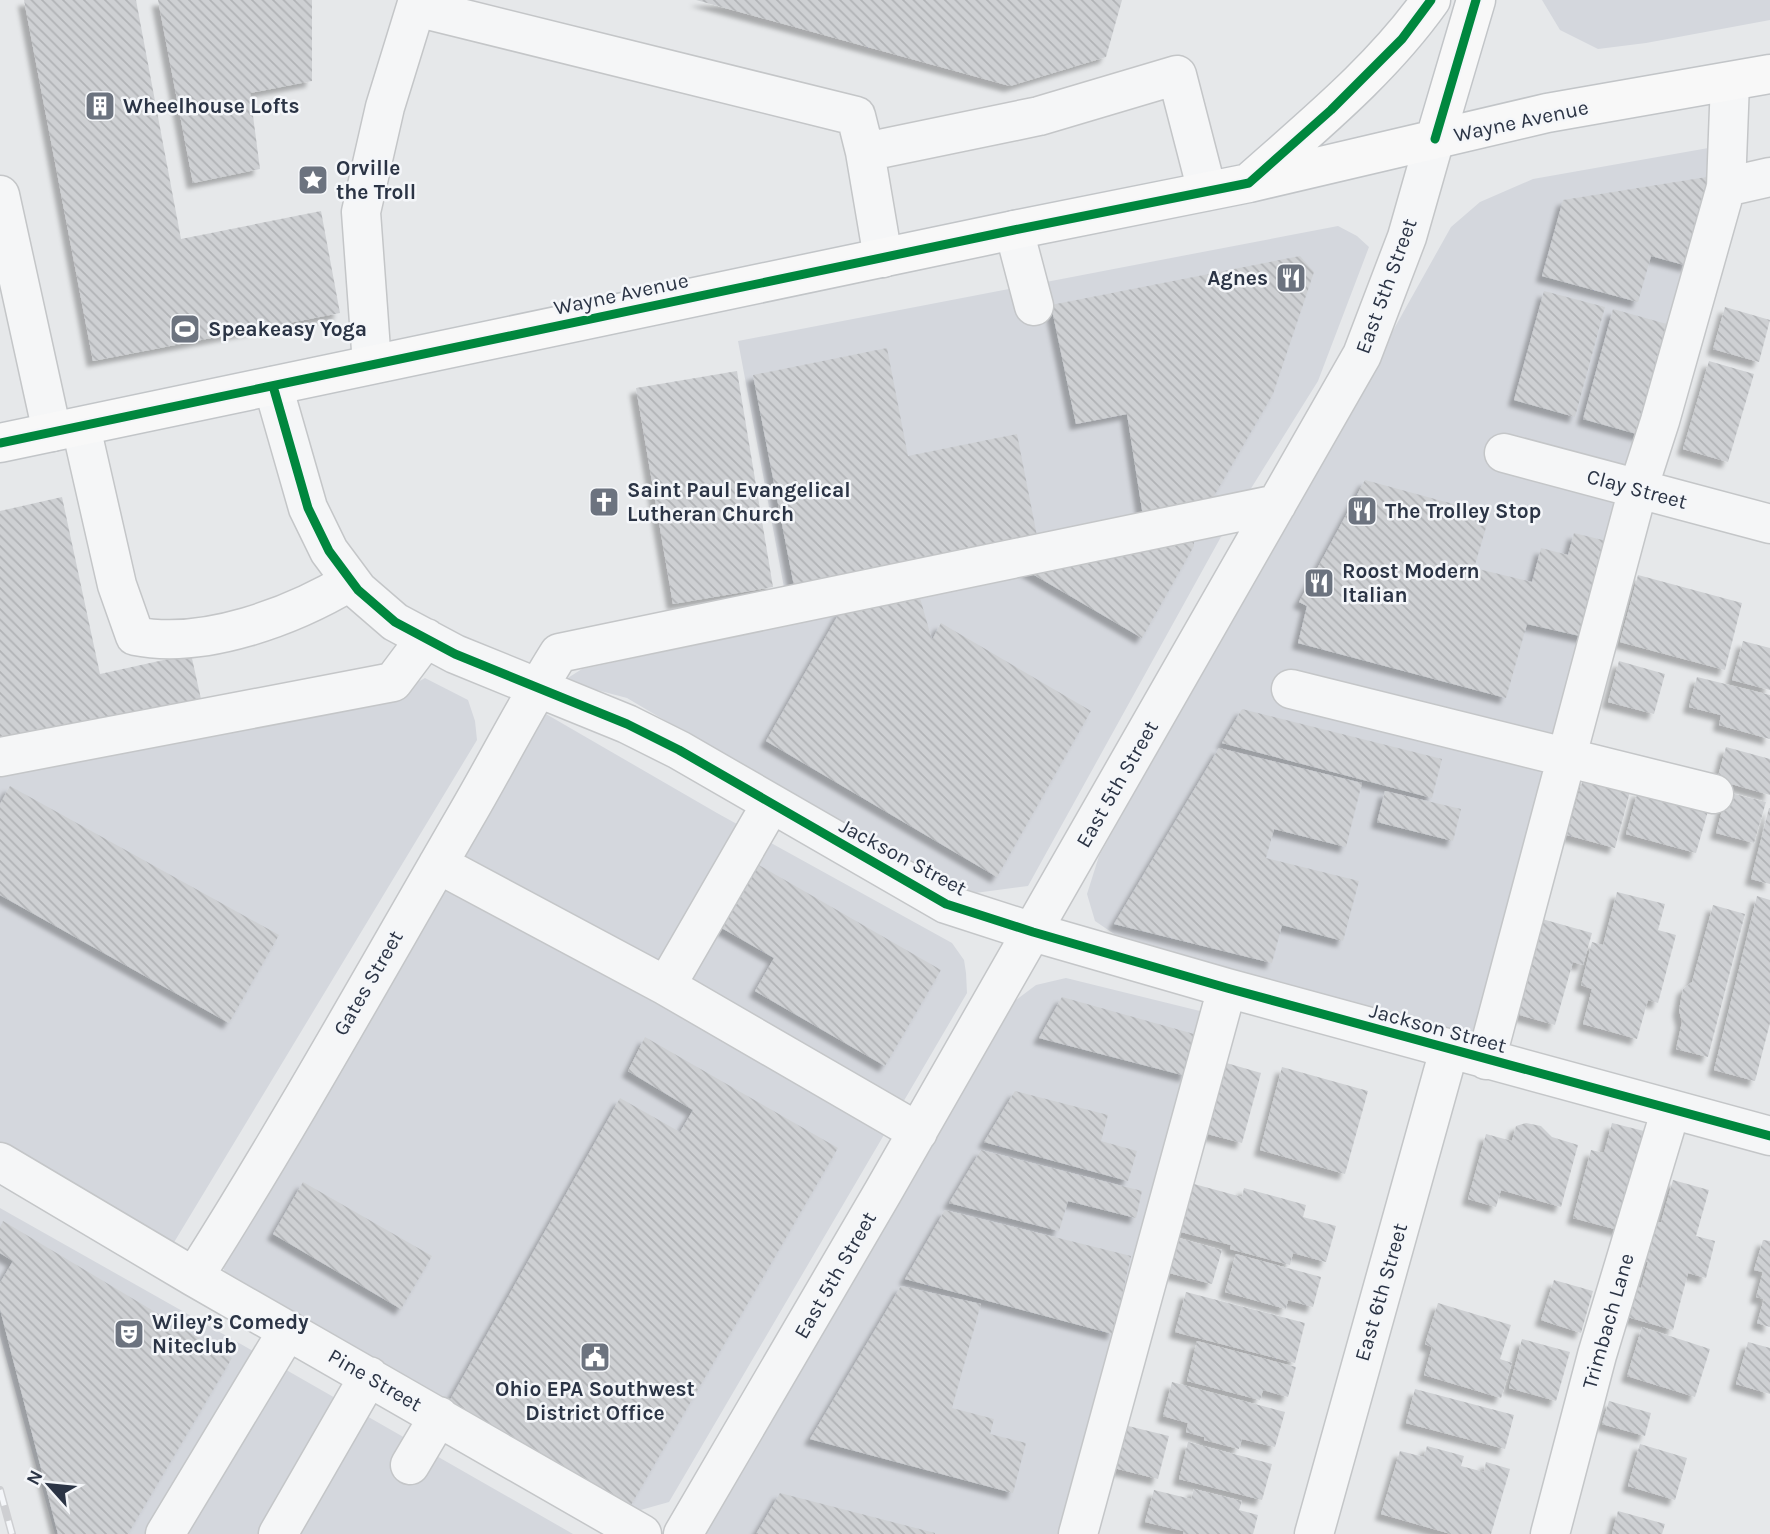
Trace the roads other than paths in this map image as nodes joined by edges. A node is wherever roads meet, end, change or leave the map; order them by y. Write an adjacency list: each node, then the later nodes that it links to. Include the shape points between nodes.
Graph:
1 (1431, 0): 9 (main road, via 1393,48)
2 (1476, 0): 6 (main road, East 5th Street)
3 (417, 4): 7 (street, via 856,116); 16 (street, via 385,107 361,212)
4 (1770, 74): 5 (main road, Wayne Avenue)
5 (1730, 82): 6 (main road, Wayne Avenue, via 1547,113); 10 (street)
6 (1435, 139): 9 (main road, Wayne Avenue); 22 (street, East 5th Street, via 1407,237 1362,355)
7 (865, 152): 11 (street, via 1039,116 1177,75); 14 (street)
8 (1770, 177): 10 (street)
9 (1249, 183): 11 (main road, Wayne Avenue)
10 (1726, 187): 21 (street)
11 (1207, 191): 13 (main road, Wayne Avenue)
12 (0, 195): 18 (street)
13 (1013, 230): 14 (main road, Wayne Avenue); 15 (street)
14 (883, 258): 16 (main road, Wayne Avenue)
15 (1034, 306)
16 (372, 364): 17 (main road, Wayne Avenue)
17 (273, 386): 18 (main road, Wayne Avenue); 24 (street, Jackson Street, via 308,508 329,551)
18 (66, 429): 19 (main road, Wayne Avenue); 24 (street, via 135,636 216,636 325,597)
19 (0, 443)
20 (1504, 453): 21 (street, Clay Street)
21 (1638, 489): 23 (street, Clay Street); 28 (street)
22 (1277, 504): 26 (street, Gates Street, via 559,653); 33 (street, East 5th Street)
23 (1770, 524)
24 (351, 581): 25 (street, Jackson Street, via 395,622)
25 (426, 638): 26 (street, Jackson Street); 29 (street, via 393,682)
26 (538, 686): 31 (street, Jackson Street, via 638,729); 32 (street, Gates Street)
27 (1291, 689): 28 (street)
28 (1568, 756): 30 (street); 37 (street)
29 (0, 757)
30 (1714, 793)
31 (771, 804): 33 (street, Jackson Street, via 946,904); 34 (street)
32 (438, 864): 34 (street); 42 (street, Gates Street)
33 (1033, 932): 35 (street, Jackson Street); 39 (street, East 5th Street)
34 (667, 986): 39 (street)
35 (1227, 988): 36 (street, Jackson Street); 51 (street)
36 (1449, 1050): 37 (street, Jackson Street); 52 (street, East 6th Street)
37 (1486, 1060): 38 (street, Jackson Street)
38 (1671, 1109): 40 (street, Jackson Street); 53 (street, Trimbach Lane, via 1597,1355)
39 (918, 1132): 50 (street, East 5th Street)
40 (1770, 1136)
41 (0, 1162): 42 (street, Pine Street)
42 (194, 1277): 43 (street, Pine Street)
43 (288, 1330): 44 (street, Pine Street); 47 (street)
44 (369, 1376): 45 (street, Pine Street); 48 (street)
45 (439, 1416): 46 (street); 49 (street, Pine Street)
46 (410, 1465)
47 (165, 1534)
48 (278, 1534)
49 (642, 1534)
50 (683, 1534)
51 (1078, 1534)
52 (1314, 1534)
53 (1550, 1534)

